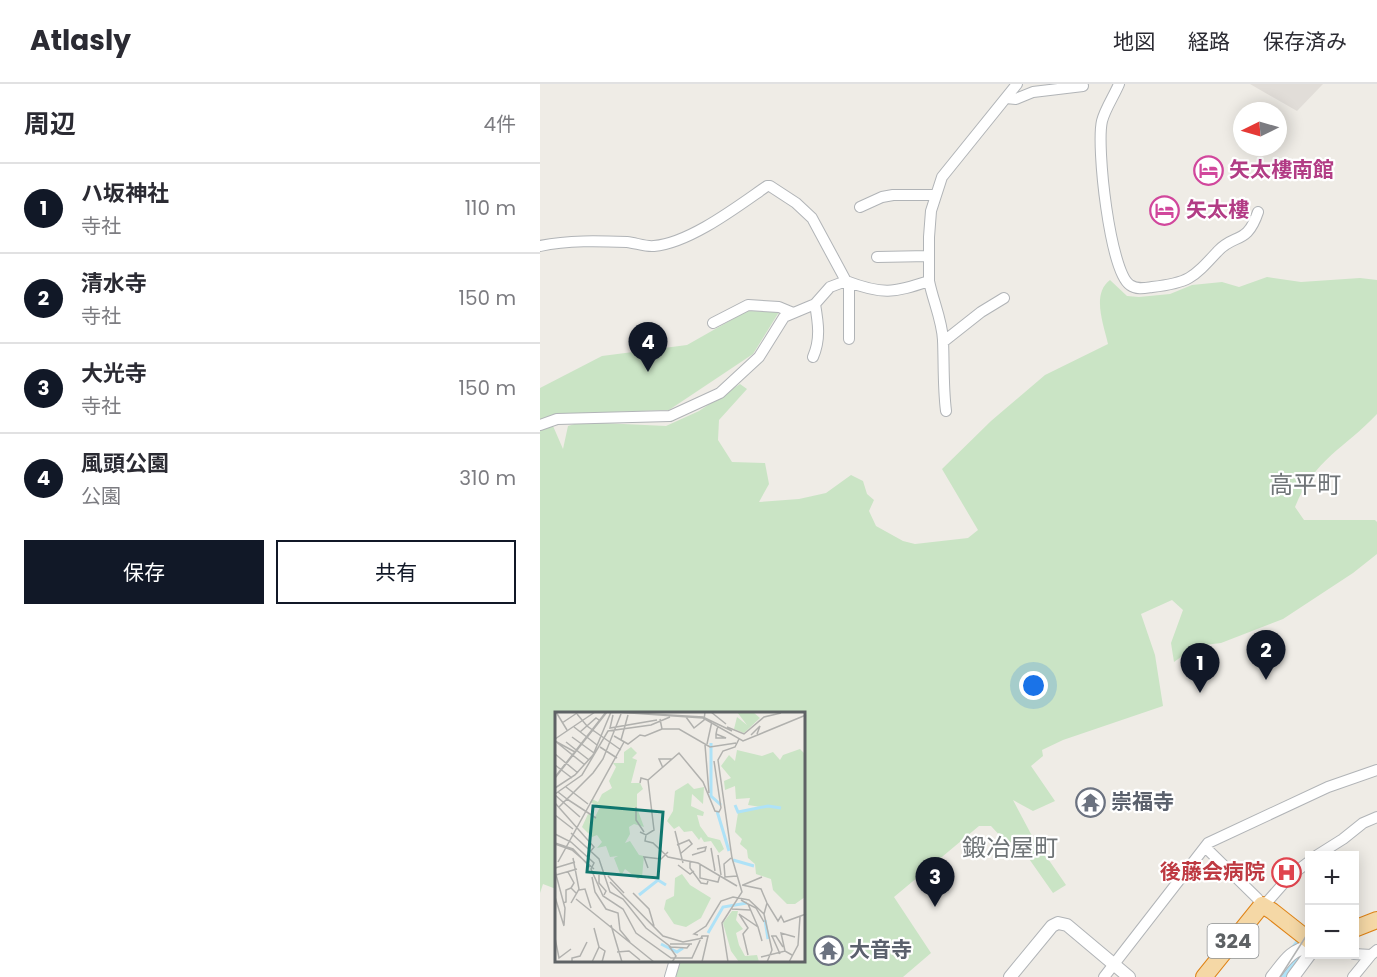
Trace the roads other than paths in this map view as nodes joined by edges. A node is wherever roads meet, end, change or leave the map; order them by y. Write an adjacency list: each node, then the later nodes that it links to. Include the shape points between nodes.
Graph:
1 (1017, 84): 4 (street)
2 (1119, 84): 7 (street, via 1102,121 1101,134 1106,207 1124,280 1137,289 1186,281 1223,246 1239,240 1253,227)
3 (1083, 86): 4 (street)
4 (1006, 98): 5 (street, via 942,177)
5 (936, 195): 6 (street, via 893,195); 9 (street, via 931,211)
6 (861, 207)
7 (1258, 212)
8 (540, 246): 12 (street, via 607,241 654,246 706,227 770,186 812,218)
9 (929, 256): 10 (street); 11 (street)
10 (877, 257)
11 (929, 281): 12 (street, via 883,292); 18 (street)
12 (848, 282): 14 (street, via 830,287); 17 (street)
13 (1004, 298): 18 (street)
14 (815, 304): 15 (street); 19 (street, via 819,331)
15 (791, 312): 16 (street, via 779,307 748,305); 21 (street, via 784,316 759,357 720,393 670,416 557,419)
16 (713, 323)
17 (849, 339)
18 (943, 342): 20 (street)
19 (813, 357)
20 (946, 411)
21 (540, 425)
22 (1377, 770): 24 (street, via 1299,800)
23 (1377, 817): 25 (street)
24 (1204, 847): 27 (street); 36 (street)
25 (1322, 851)
26 (1305, 865): 27 (street)
27 (1262, 905): 30 (highway, 324); 41 (highway, 324)
28 (1377, 920): 29 (highway)
29 (1359, 927)
30 (1305, 939)
31 (1305, 945): 42 (street, via 1289,954)
32 (1374, 952): 33 (street); 44 (street)
33 (1359, 954)
34 (1306, 959): 43 (street)
35 (674, 962): 37 (street)
36 (1114, 965): 38 (street, via 1067,925 1058,923); 39 (street); 40 (street)
37 (670, 977)
38 (1010, 977)
39 (1104, 977)
40 (1129, 977)
41 (1204, 977)
42 (1272, 977)
43 (1293, 977)
44 (1353, 977)

